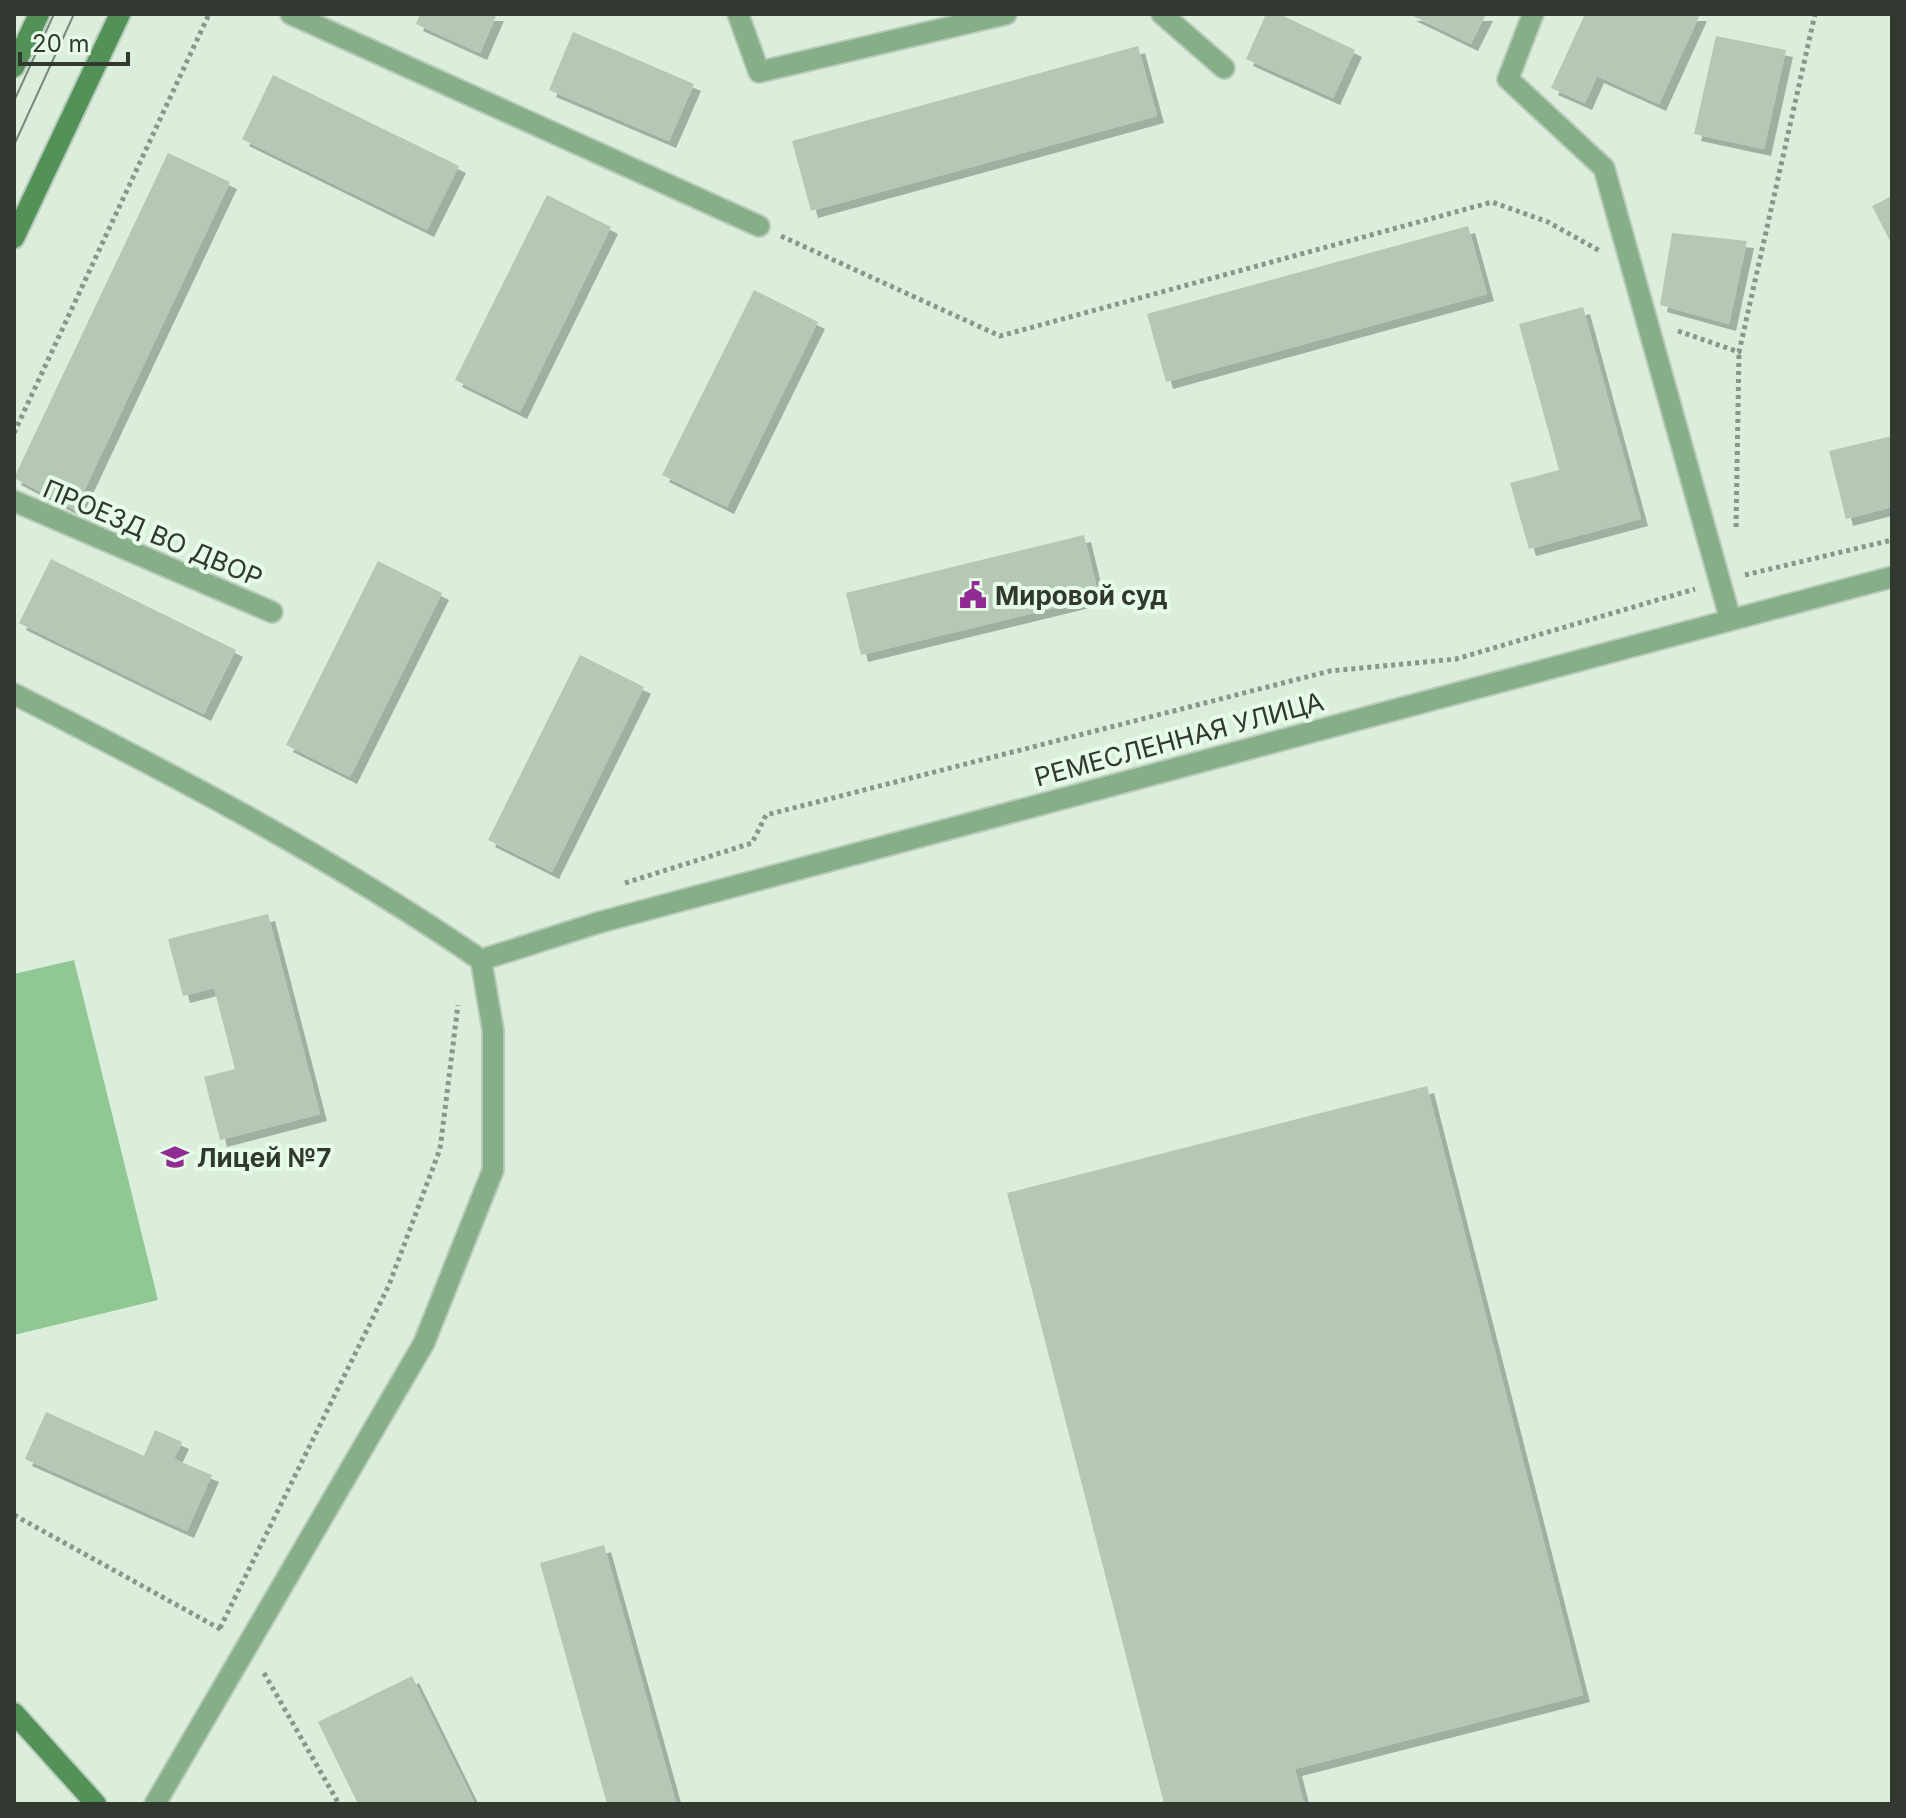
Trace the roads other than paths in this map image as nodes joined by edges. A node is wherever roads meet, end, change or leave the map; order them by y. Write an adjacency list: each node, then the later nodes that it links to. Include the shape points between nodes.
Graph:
1 (39, 14): 8 (main road)
2 (120, 14): 11 (main road)
3 (291, 14): 10 (street)
4 (738, 14): 5 (street, via 759,72)
5 (1006, 14)
6 (1162, 14): 9 (street)
7 (1533, 14): 15 (street, via 1508,79 1604,168)
8 (14, 67)
9 (1224, 68)
10 (759, 226)
11 (14, 238)
12 (14, 501): 14 (street, ПРОЕЗД ВО ДВОР)
13 (1892, 577): 15 (street, РЕМЕСЛЕННАЯ УЛИЦА)
14 (272, 612)
15 (1730, 618): 17 (street, РЕМЕСЛЕННАЯ УЛИЦА, via 597,923)
16 (14, 694): 17 (street, via 118,746 402,905)
17 (481, 960): 20 (street, via 493,1030 493,1170 424,1343)
18 (14, 1713): 19 (main road)
19 (96, 1804)
20 (155, 1804)

